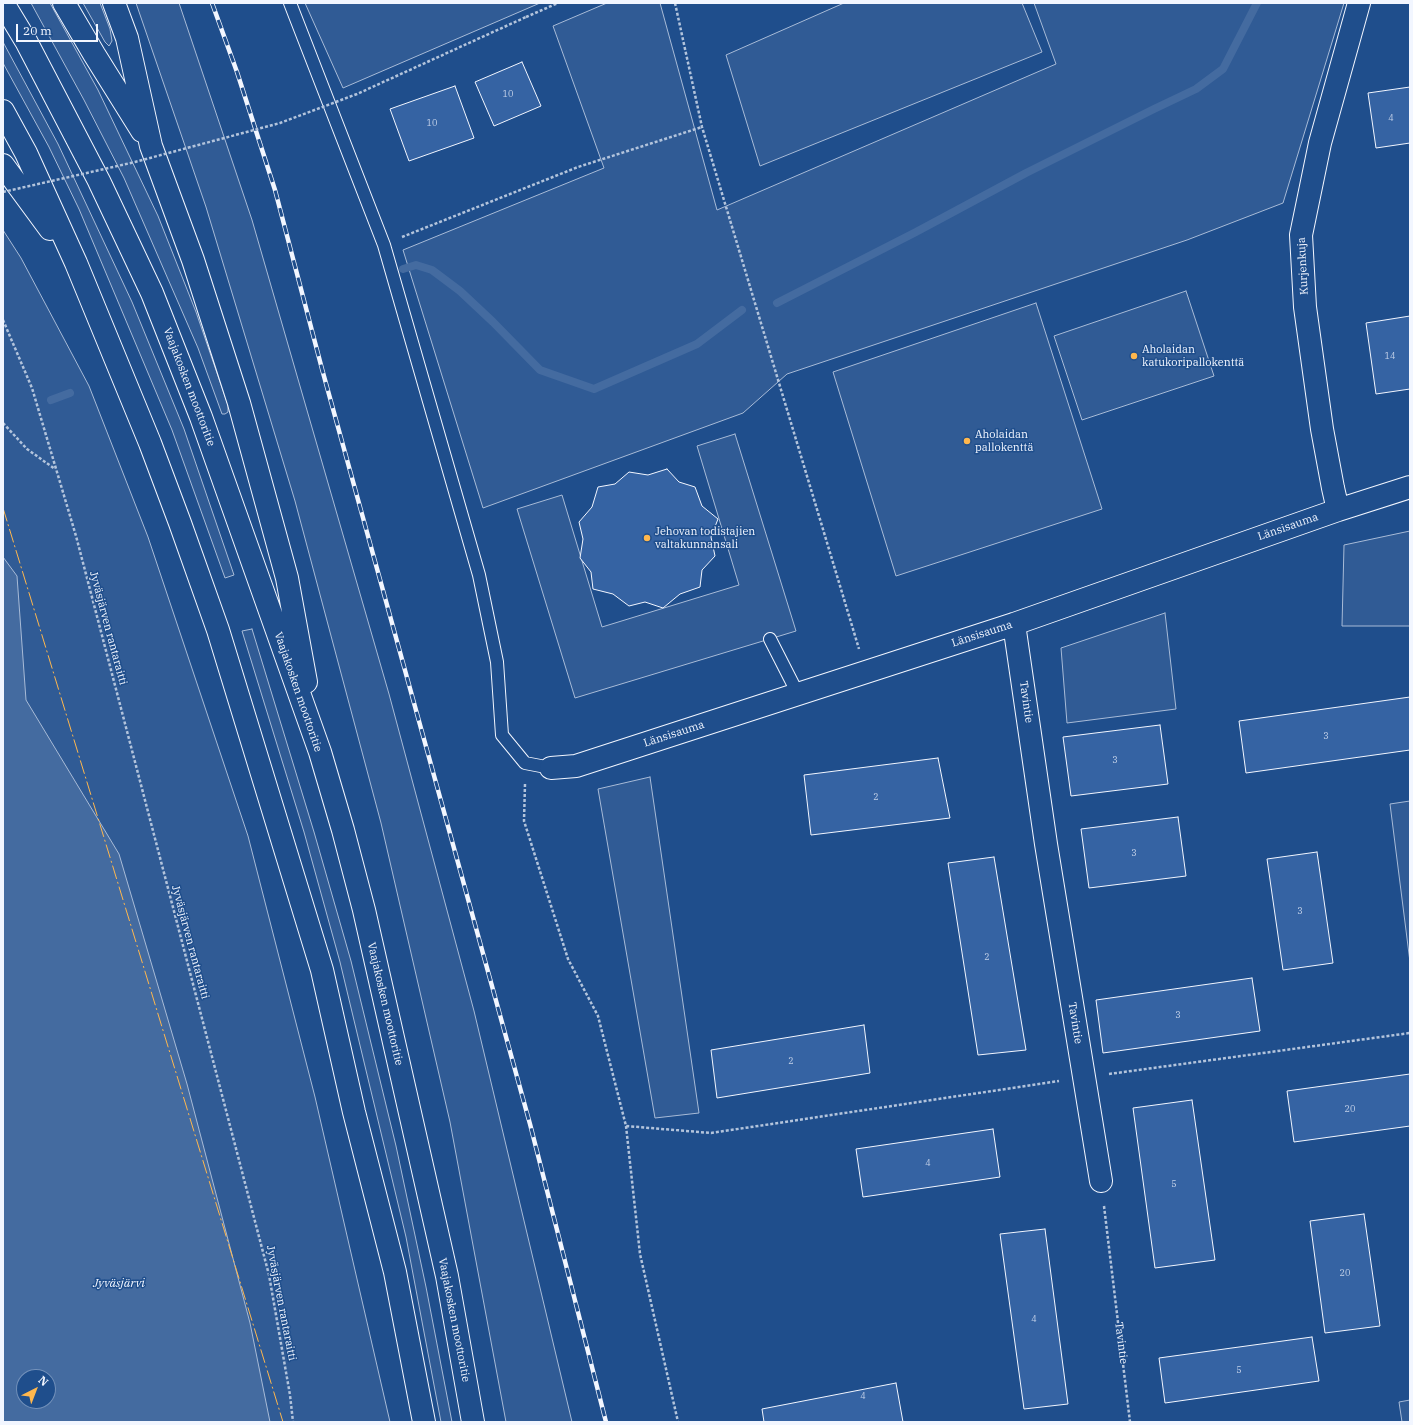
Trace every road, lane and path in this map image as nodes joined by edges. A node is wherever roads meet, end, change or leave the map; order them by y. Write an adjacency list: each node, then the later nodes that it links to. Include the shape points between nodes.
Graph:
1 (3, 3): 24 (main road, Vaajakosken moottoritie, via 26,41 99,181 152,293 201,416)
2 (64, 3): 10 (main road)
3 (114, 3): 10 (main road, via 127,38)
4 (290, 3): 13 (lane)
5 (558, 3): 12 (path, bridge, via 357,94 280,123 135,162)
6 (675, 3): 9 (path)
7 (1360, 3): 19 (main road, Kurjenkuja, via 1320,143 1301,235 1306,307 1322,428)
8 (3, 111): 14 (main road, via 26,153)
9 (702, 127): 13 (path, via 578,167); 22 (path)
10 (151, 146): 24 (main road, via 193,260 240,403 287,578)
11 (3, 165): 14 (main road)
12 (3, 192)
13 (384, 245): 25 (lane, via 479,575 497,662 502,735)
14 (76, 263): 31 (main road, via 150,443 216,622 313,940 395,1272)
15 (3, 320): 17 (path, Jyväsjärven rantaraitti, via 32,388)
16 (3, 423): 17 (path, via 27,448)
17 (56, 469): 30 (path, Jyväsjärven rantaraitti, via 76,536 269,1275)
18 (1410, 487): 19 (main road, Länsisauma)
19 (1338, 510): 20 (main road, Länsisauma)
20 (1014, 624): 23 (main road, Länsisauma); 29 (main road, Tavintie, via 1046,844)
21 (770, 639): 23 (lane)
22 (859, 649)
23 (798, 694): 26 (main road, Länsisauma, via 576,766)
24 (320, 752): 32 (main road, Vaajakosken moottoritie, via 365,917 447,1276)
25 (525, 763): 26 (lane); 27 (path, via 524,821 568,959 598,1016)
26 (551, 768)
27 (626, 1126): 28 (path); 33 (path, via 640,1254)
28 (711, 1134)
29 (1101, 1181): 34 (path, Tavintie)
30 (293, 1422)
31 (424, 1422)
32 (473, 1422)
33 (678, 1422)
34 (1130, 1422)

